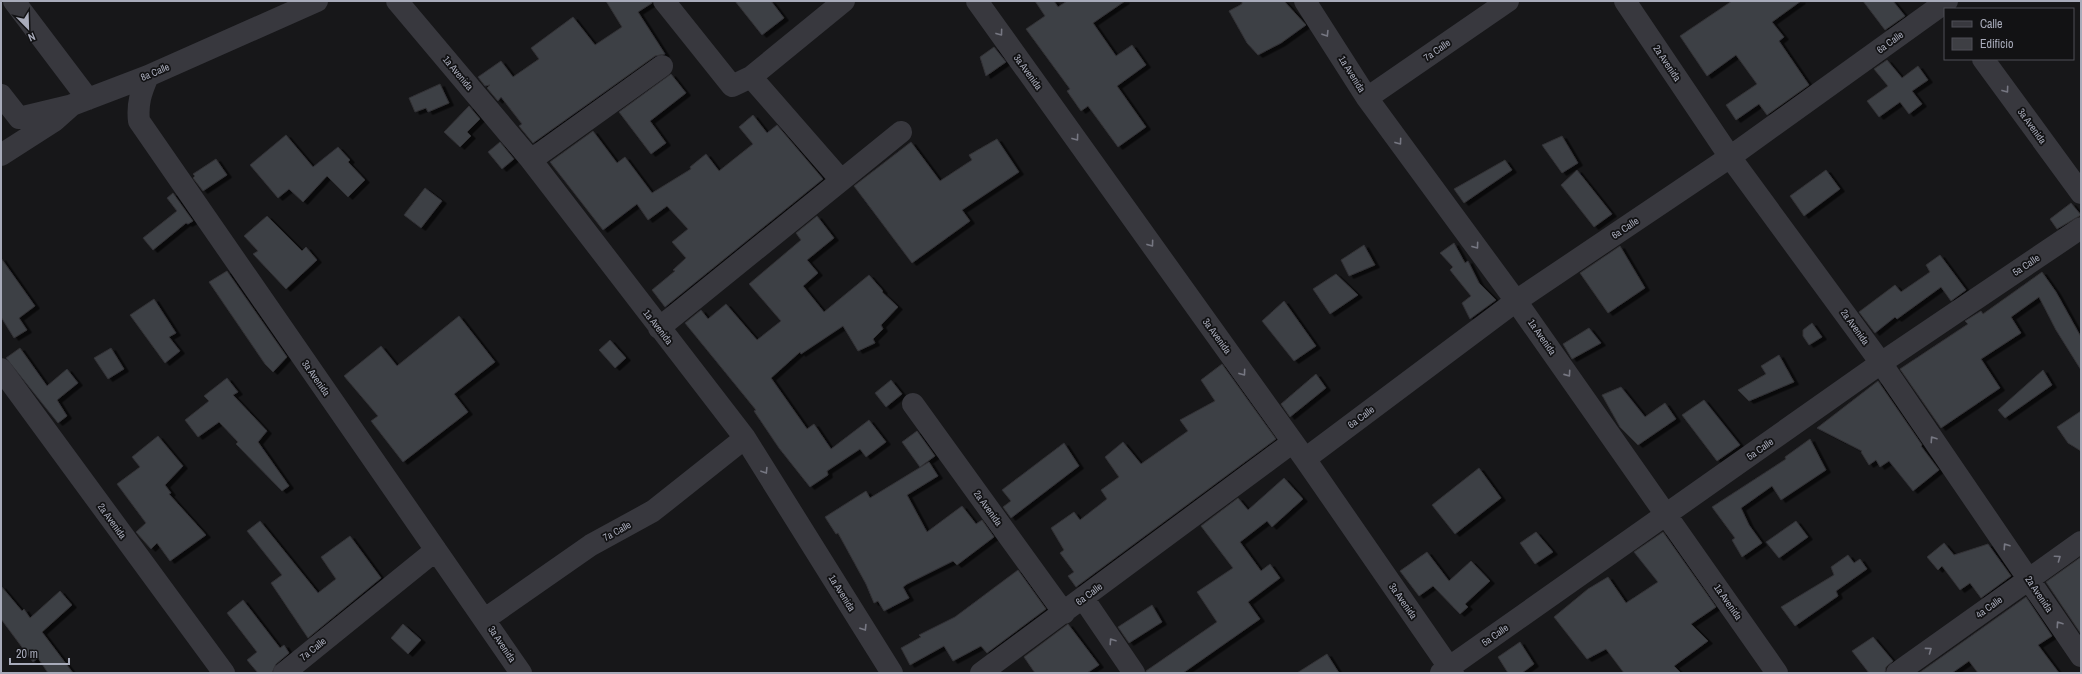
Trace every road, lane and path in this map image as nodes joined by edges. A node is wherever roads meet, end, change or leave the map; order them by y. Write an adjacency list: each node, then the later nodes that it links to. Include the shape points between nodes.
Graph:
1 (14, 1): 17 (street)
2 (317, 1): 13 (street, 8a Calle)
3 (397, 1): 21 (street, 1a Avenida)
4 (664, 1): 14 (street, via 732,86)
5 (844, 1): 14 (street)
6 (977, 1): 31 (street, 3a Avenida, one-way to 31)
7 (1305, 1): 16 (street, 1a Avenida, one-way to 16)
8 (1508, 1): 16 (street, 7a Calle)
9 (1625, 1): 20 (street, 2a Avenida)
10 (1944, 4): 20 (street, 6a Calle)
11 (1983, 60): 23 (street, 3a Avenida, one-way to 23)
12 (662, 66): 21 (street)
13 (148, 76): 17 (street, 8a Calle); 34 (street, 3a Avenida, via 140,94 139,121)
14 (751, 77): 22 (street)
15 (1, 95): 17 (street, via 19,118)
16 (1367, 98): 25 (street, 1a Avenida, one-way to 25)
17 (80, 102): 19 (street, 8a Calle, via 54,122)
18 (901, 132): 22 (street)
19 (1, 155)
20 (1730, 157): 25 (street, 6a Calle); 27 (street, 2a Avenida)
21 (531, 160): 26 (street, 1a Avenida)
22 (841, 180): 26 (street)
23 (2081, 193)
24 (2081, 228): 27 (street, 5a Calle)
25 (1516, 301): 31 (street, 6a Calle); 32 (street, 1a Avenida, one-way to 32)
26 (659, 328): 30 (street, 1a Avenida)
27 (1881, 363): 32 (street, 5a Calle); 35 (street, 2a Avenida, one-way to 27)
28 (1, 369): 41 (street, 2a Avenida)
29 (913, 404): 37 (street, 2a Avenida)
30 (744, 438): 38 (street, 7a Calle, via 653,511 591,545); 44 (street, 1a Avenida, one-way to 44)
31 (1299, 451): 36 (street, 6a Calle); 40 (street, 3a Avenida)
32 (1667, 514): 40 (street, 5a Calle); 47 (street, 1a Avenida)
33 (2081, 542): 35 (street, 4a Calle, one-way to 33)
34 (436, 550): 38 (street, 3a Avenida); 42 (street, 7a Calle)
35 (2028, 578): 39 (street, 2a Avenida, one-way to 35); 48 (street, 4a Calle, one-way to 35)
36 (1083, 598): 37 (street, 6a Calle); 46 (street, one-way to 36)
37 (1064, 613): 45 (street, 6a Calle)
38 (485, 619): 43 (street, 3a Avenida)
39 (2081, 656)
40 (1448, 671)
41 (224, 673)
42 (284, 673)
43 (522, 673)
44 (892, 673)
45 (981, 673)
46 (1134, 673)
47 (1777, 673)
48 (1897, 673)

